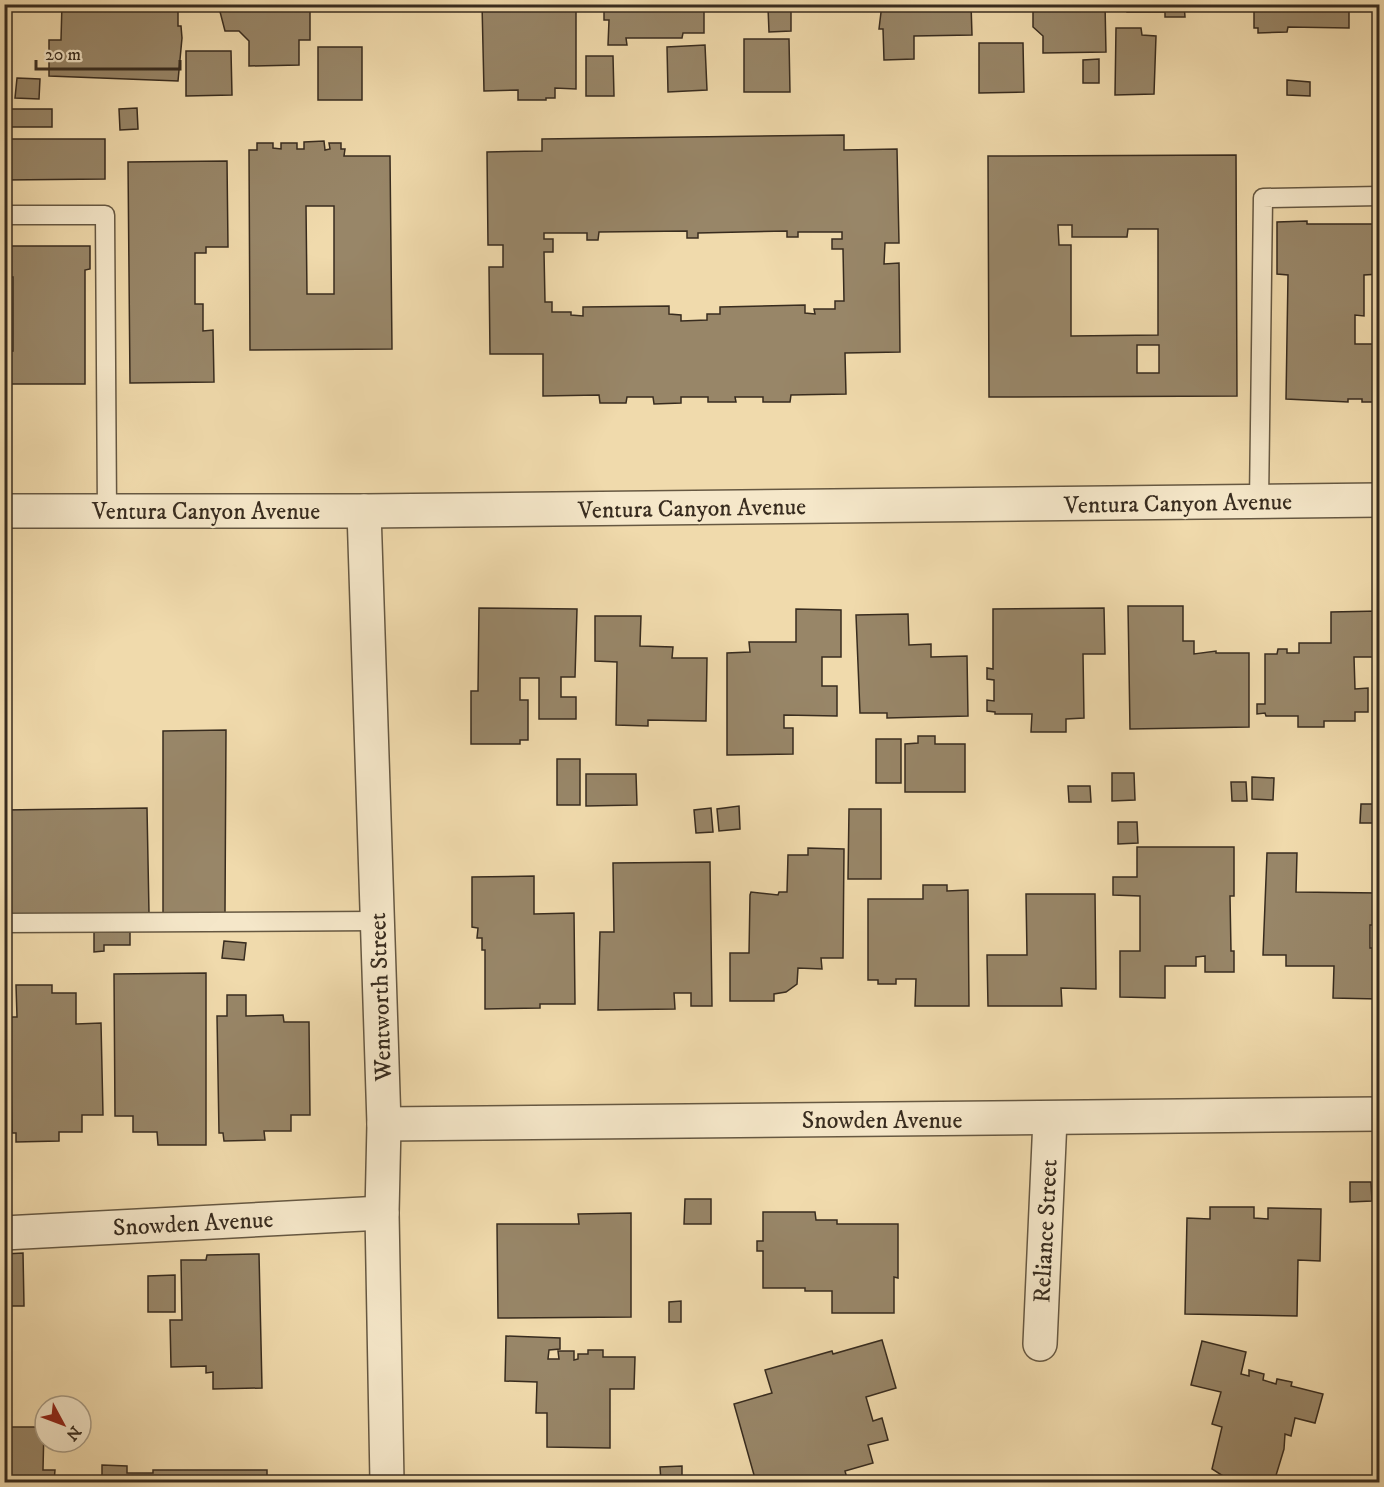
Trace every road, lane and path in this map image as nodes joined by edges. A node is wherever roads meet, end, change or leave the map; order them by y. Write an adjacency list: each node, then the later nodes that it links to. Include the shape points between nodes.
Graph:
1 (1380, 196): 4 (lane, via 1263,198)
2 (4, 215): 6 (lane, via 105,215)
3 (1380, 500): 4 (street, Ventura Canyon Avenue)
4 (1259, 502): 7 (street, Ventura Canyon Avenue)
5 (4, 511): 6 (street, Ventura Canyon Avenue)
6 (107, 511): 7 (street, Ventura Canyon Avenue)
7 (364, 511): 8 (street, Wentworth Street)
8 (377, 921): 9 (lane); 12 (street, Wentworth Street)
9 (4, 923)
10 (1380, 1114): 11 (street, Snowden Avenue)
11 (1050, 1119): 12 (street, Snowden Avenue); 15 (street, Reliance Street)
12 (384, 1124): 13 (street, Wentworth Street)
13 (382, 1213): 14 (street, Snowden Avenue); 16 (street, Wentworth Street)
14 (4, 1233)
15 (1040, 1344)
16 (387, 1482)

